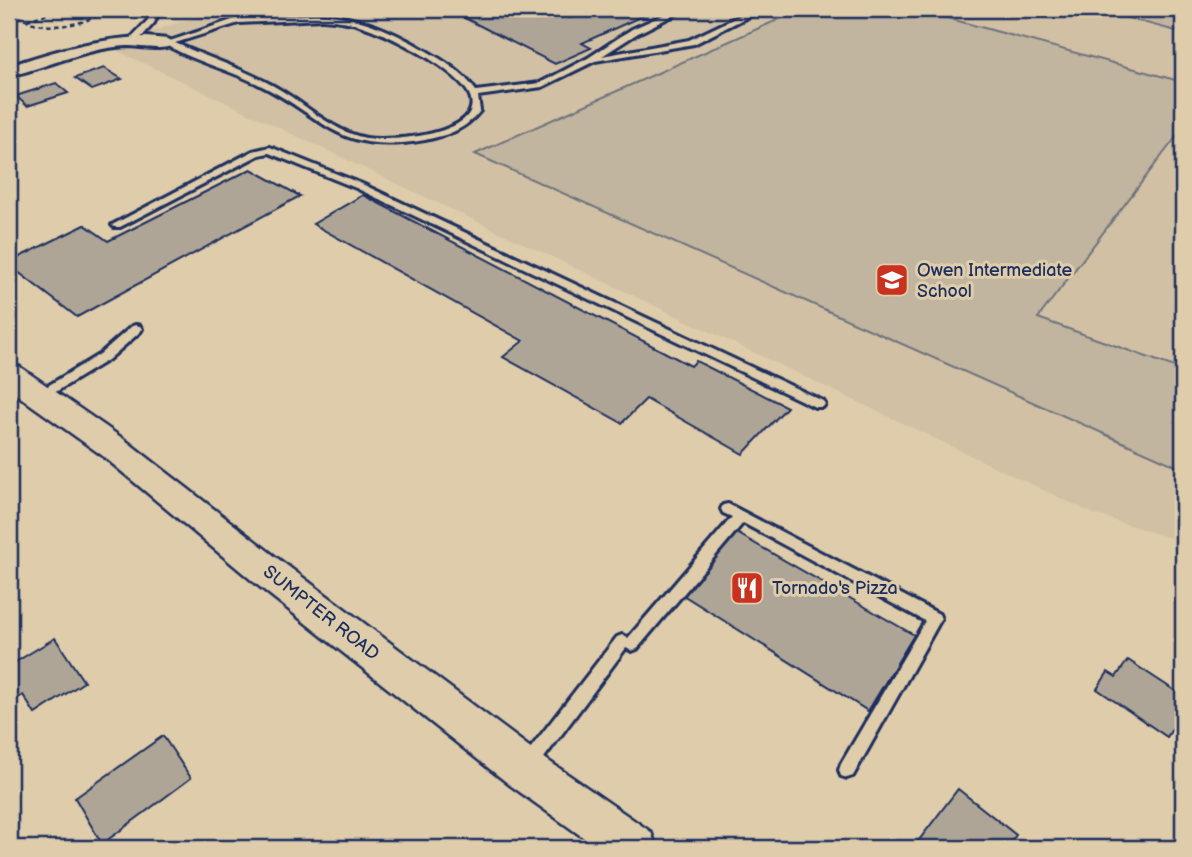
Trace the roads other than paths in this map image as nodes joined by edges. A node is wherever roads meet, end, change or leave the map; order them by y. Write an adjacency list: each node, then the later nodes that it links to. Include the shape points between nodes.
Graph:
1 (156, 9): 6 (lane)
2 (270, 9): 5 (lane)
3 (682, 9): 8 (lane, via 635,30)
4 (759, 9): 8 (lane, via 691,42)
5 (238, 21): 7 (lane); 10 (lane, via 350,20 412,46)
6 (135, 39): 7 (street); 9 (street, via 96,44)
7 (168, 43): 10 (lane, via 267,85 334,127 365,140 424,138 451,130 470,118 476,107)
8 (591, 60): 10 (lane, via 542,85)
9 (9, 71)
10 (474, 94)
11 (117, 225): 15 (lane, via 270,150 359,186)
12 (136, 329): 14 (lane, via 104,357)
13 (9, 374): 14 (street, SUMPTER ROAD)
14 (40, 396): 18 (street, SUMPTER ROAD)
15 (819, 404)
16 (627, 643): 17 (lane, via 734,512 934,619); 18 (lane)
17 (847, 769)
18 (525, 770): 19 (street, SUMPTER ROAD)
19 (635, 848)

